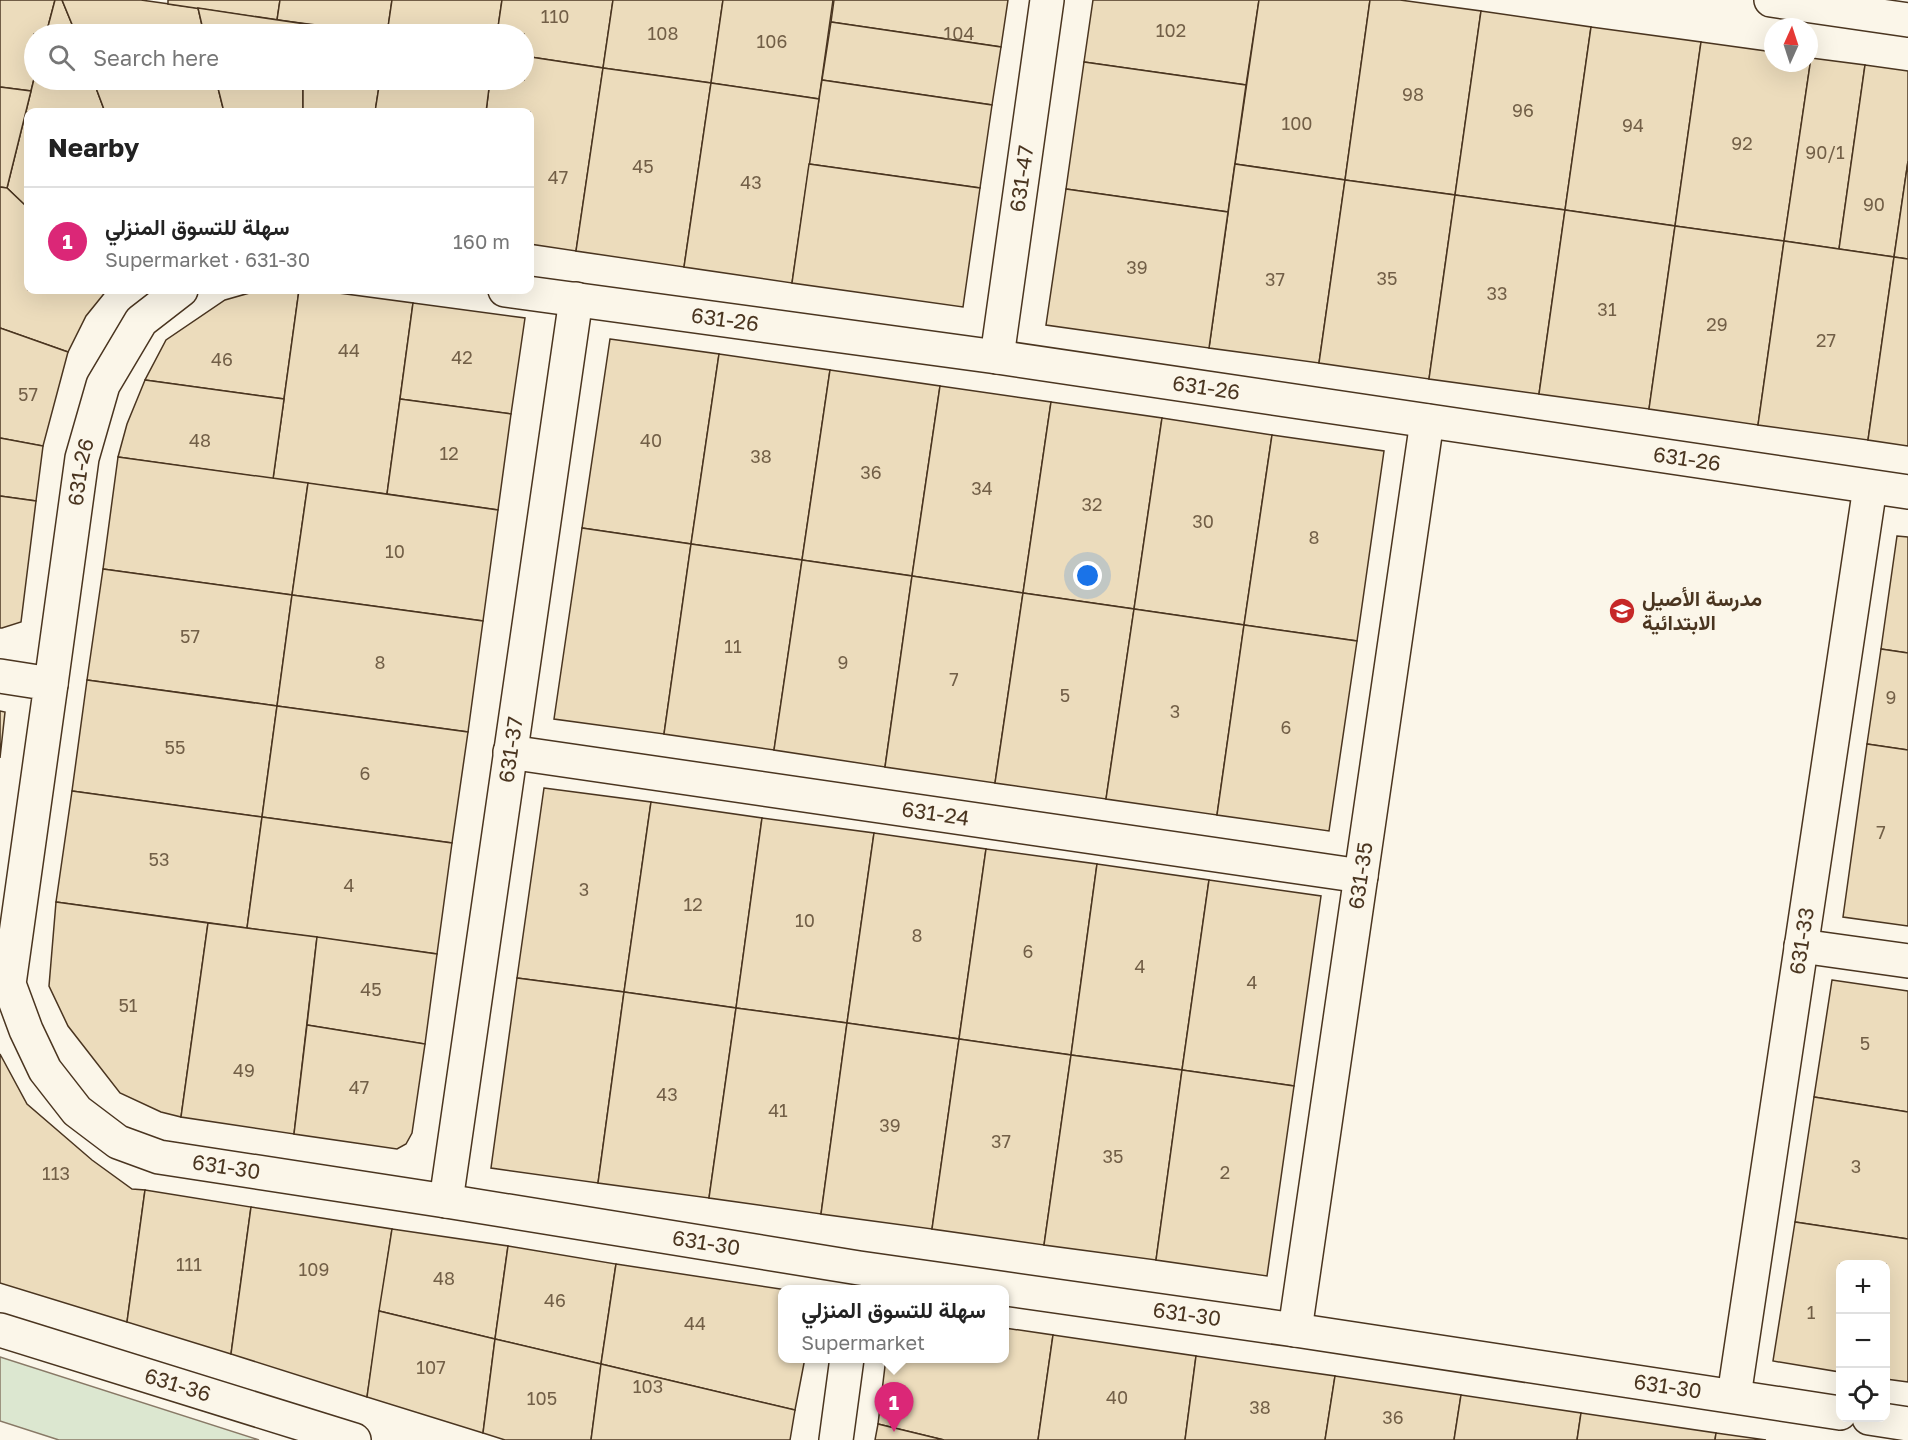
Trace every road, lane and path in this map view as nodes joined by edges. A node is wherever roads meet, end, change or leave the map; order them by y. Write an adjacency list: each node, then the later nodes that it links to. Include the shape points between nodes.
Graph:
1 (1047, 0): 7 (street, 631-47)
2 (1772, 0): 3 (street)
3 (1908, 20)
4 (176, 294): 12 (street, 631-26, via 141,321 103,385 82,458)
5 (534, 294): 6 (street, 631-26)
6 (576, 299): 7 (street, 631-26); 13 (street, 631-37)
7 (997, 357): 8 (street, 631-26)
8 (1427, 421): 9 (street, 631-26); 14 (street, 631-35)
9 (1870, 487): 10 (street, 631-26); 15 (street, 631-33)
10 (1908, 492)
11 (0, 676): 12 (street)
12 (51, 684): 17 (street, 631-30, via 9,984 26,1030 51,1078 77,1111 118,1142 159,1157)
13 (510, 752): 14 (street, 631-24); 17 (street, 631-37)
14 (1360, 876): 22 (street, 631-35)
15 (1801, 946): 16 (street); 24 (street, 631-33)
16 (1908, 961)
17 (446, 1201): 18 (street, 631-30)
18 (857, 1279): 19 (street, 631-30)
19 (908, 1285)
20 (1009, 1297): 22 (street, 631-30)
21 (0, 1330): 28 (street, 631-36)
22 (1294, 1330): 24 (street, 631-30)
23 (846, 1363): 29 (street)
24 (1734, 1396): 25 (street, 631-30)
25 (1836, 1412)
26 (1890, 1421): 27 (street)
27 (1908, 1424)
28 (354, 1440)
29 (836, 1440)

